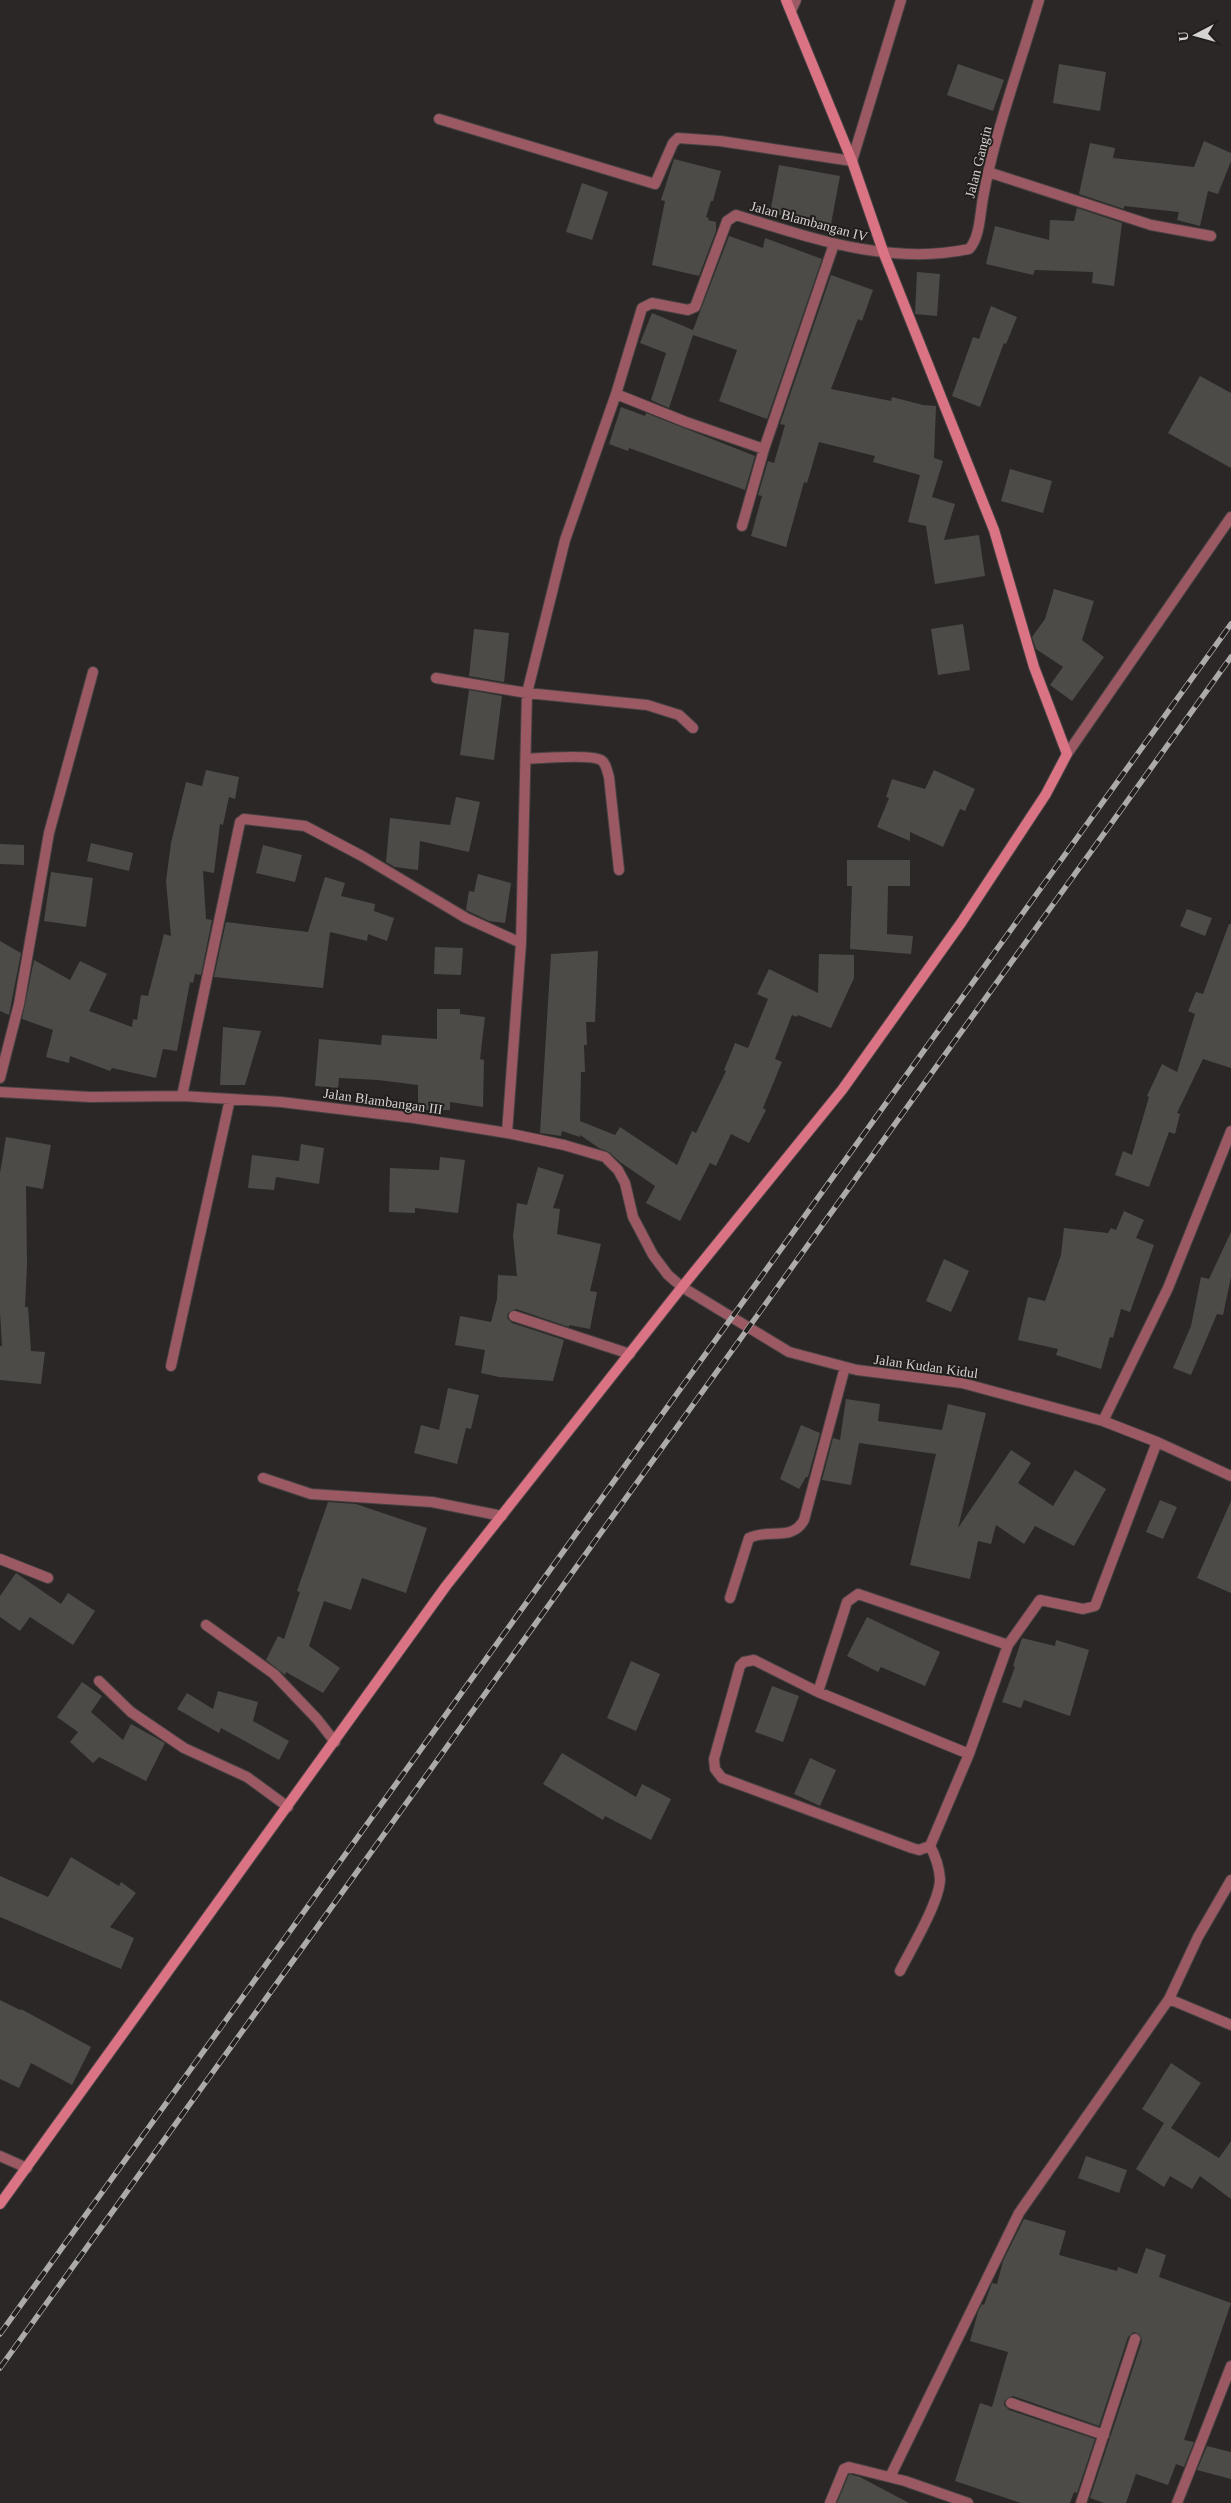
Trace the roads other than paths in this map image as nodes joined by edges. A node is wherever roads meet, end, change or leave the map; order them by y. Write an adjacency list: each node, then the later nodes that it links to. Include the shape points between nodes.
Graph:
1 (786, 0): 5 (street)
2 (796, 0): 5 (street)
3 (901, 0): 7 (street)
4 (1039, 0): 8 (street, Jalan Gangin)
5 (791, 11): 7 (street)
6 (439, 118): 7 (street, via 655,184 678,138 720,141)
7 (852, 161): 11 (street)
8 (988, 172): 9 (street, via 1151,225); 11 (street, Jalan Gangin, via 975,237 969,249)
9 (1212, 236)
10 (834, 244): 11 (street, Jalan Blambangan IV); 12 (street, Jalan Blambangan IV, via 736,215 730,217 695,306 688,310 652,303 642,308); 13 (street)
11 (884, 254): 20 (street, via 994,530 1034,667)
12 (616, 394): 13 (street); 18 (street, via 565,540)
13 (764, 449): 15 (street)
14 (1231, 516): 20 (street)
15 (742, 526)
16 (93, 672): 24 (street, via 49,833 19,1004)
17 (436, 678): 18 (street)
18 (527, 693): 19 (street, via 647,705 679,714); 21 (street)
19 (692, 728)
20 (1067, 754): 30 (street, via 1046,794 961,923 842,1090)
21 (526, 758): 22 (street, via 600,759 605,764); 23 (street)
22 (619, 870)
23 (521, 943): 26 (street, via 466,918 305,826 244,819 240,822); 29 (street)
24 (0, 1078)
25 (0, 1092): 26 (street, Jalan Blambangan III, via 90,1097)
26 (182, 1096): 27 (street, Jalan Blambangan III)
27 (230, 1099): 29 (street, Jalan Blambangan III, via 291,1103); 33 (street)
28 (1231, 1131): 35 (street, via 1168,1288)
29 (507, 1133): 30 (street, Jalan Blambangan III, via 605,1157 625,1183 633,1216 653,1255)
30 (682, 1287): 32 (street); 34 (street, Jalan Kudan Kidul, via 789,1352)
31 (514, 1316): 32 (street)
32 (630, 1354): 39 (street)
33 (171, 1366)
34 (845, 1367): 35 (street, Jalan Kudan Kidul, via 962,1383); 42 (street, via 804,1520 796,1531 762,1533 749,1538)
35 (1103, 1421): 36 (street, Jalan Kudan Kidul)
36 (1158, 1442): 37 (street, Jalan Kudan Kidul); 44 (street, via 1094,1606 1083,1609 1040,1600)
37 (1231, 1476)
38 (263, 1478): 39 (street, via 311,1494 432,1502)
39 (502, 1516): 47 (street, via 446,1586)
40 (0, 1559): 41 (street)
41 (48, 1578)
42 (730, 1598)
43 (206, 1626): 47 (street, via 274,1674)
44 (1008, 1645): 46 (street, via 858,1594 847,1602); 48 (street)
45 (99, 1681): 49 (street, via 131,1712 184,1748 246,1777)
46 (818, 1692): 48 (street); 50 (street, via 754,1660 744,1662 740,1666 714,1759 722,1778 912,1848 919,1850)
47 (335, 1742): 49 (street)
48 (969, 1754): 50 (street)
49 (288, 1807): 56 (street)
50 (930, 1846): 52 (street, via 938,1861 940,1880 936,1896)
51 (1231, 1880): 53 (street, via 1198,1937)
52 (900, 1971)
53 (1169, 1999): 54 (street); 62 (street, via 1019,2213)
54 (1231, 2025)
55 (0, 2156): 56 (street)
56 (27, 2168): 57 (street)
57 (0, 2204)
58 (1135, 2339): 61 (street)
59 (1231, 2366): 67 (street)
60 (1011, 2403): 61 (street)
61 (1104, 2435): 66 (street)
62 (890, 2477): 63 (street); 64 (street, via 847,2468)
63 (955, 2502): 65 (street)
64 (830, 2503)
65 (968, 2503)
66 (1080, 2503)
67 (1177, 2503)

